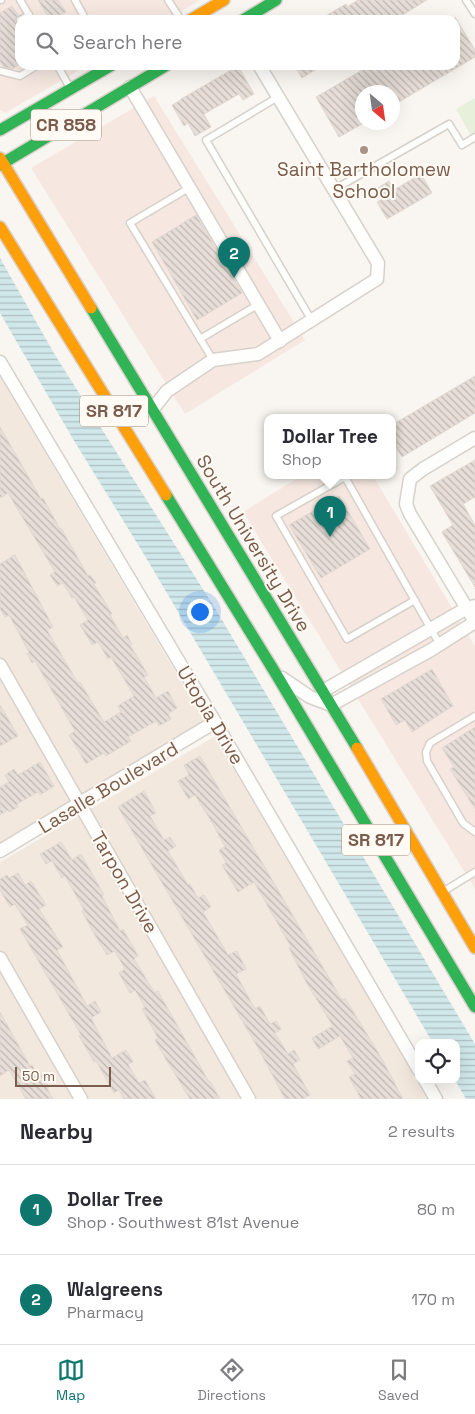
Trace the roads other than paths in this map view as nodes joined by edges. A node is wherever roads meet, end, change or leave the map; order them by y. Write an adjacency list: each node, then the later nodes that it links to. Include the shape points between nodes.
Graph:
1 (20, 0): 8 (lane)
2 (75, 0): 9 (lane)
3 (168, 0): 10 (lane)
4 (224, 0): 11 (main road)
5 (276, 0): 12 (main road)
6 (466, 0): 7 (lane)
7 (475, 14)
8 (29, 15)
9 (83, 15)
10 (177, 15)
11 (198, 15)
12 (244, 15)
13 (30, 70): 18 (lane, via 20,76)
14 (60, 70): 20 (lane)
15 (103, 70): 20 (main road, CR 858)
16 (159, 70): 19 (main road, CR 858)
17 (262, 70): 21 (street)
18 (0, 71)
19 (130, 87): 24 (main road, CR 858); 25 (street)
20 (71, 89): 22 (main road, CR 858)
21 (278, 96): 26 (street); 29 (lane, via 206,140)
22 (0, 130)
23 (475, 137): 26 (lane, via 462,145 449,124)
24 (1, 162): 34 (main road, South University Drive / SR 817)
25 (189, 188): 28 (street); 30 (lane, via 130,223)
26 (333, 190): 29 (street, via 378,264 377,279)
27 (0, 227): 44 (main road, SR 817)
28 (259, 304): 30 (lane); 31 (street)
29 (312, 321): 31 (street)
30 (200, 338): 32 (lane)
31 (280, 341): 32 (street, via 258,354)
32 (212, 360): 34 (street, via 167,391)
33 (0, 362): 48 (street, Utopia Drive)
34 (152, 410): 45 (main road, South University Drive / SR 817)
35 (475, 438): 39 (street, via 410,479 406,504)
36 (341, 479): 38 (lane, via 276,516 347,639)
37 (346, 479): 38 (lane)
38 (415, 600): 41 (lane)
39 (471, 607): 40 (street); 41 (street)
40 (475, 622): 42 (street)
41 (431, 629): 42 (lane); 45 (street)
42 (440, 645): 46 (street)
43 (2, 673): 53 (street, Tarpon Drive)
44 (276, 674): 46 (street, via 310,697); 49 (main road, SR 817)
45 (323, 691): 46 (main road, South University Drive / SR 817)
46 (331, 705): 52 (main road, South University Drive / SR 817)
47 (475, 716): 54 (lane, via 430,743 426,752 427,761 463,823)
48 (215, 722): 53 (street, Lasalle Boulevard); 61 (street, Utopia Drive)
49 (312, 733): 50 (main road); 60 (main road, SR 817)
50 (327, 737)
51 (343, 743): 52 (main road)
52 (358, 752): 57 (main road, South University Drive / SR 817)
53 (80, 803): 55 (street, Lasalle Boulevard); 64 (street, Tarpon Drive)
54 (475, 832)
55 (0, 851)
56 (475, 872): 57 (lane)
57 (442, 892): 58 (main road, South University Drive / SR 817)
58 (475, 948)
59 (0, 958): 63 (street)
60 (475, 1007)
61 (415, 1063)
62 (427, 1084): 65 (street)
63 (81, 1099)
64 (249, 1099)
65 (436, 1099)

